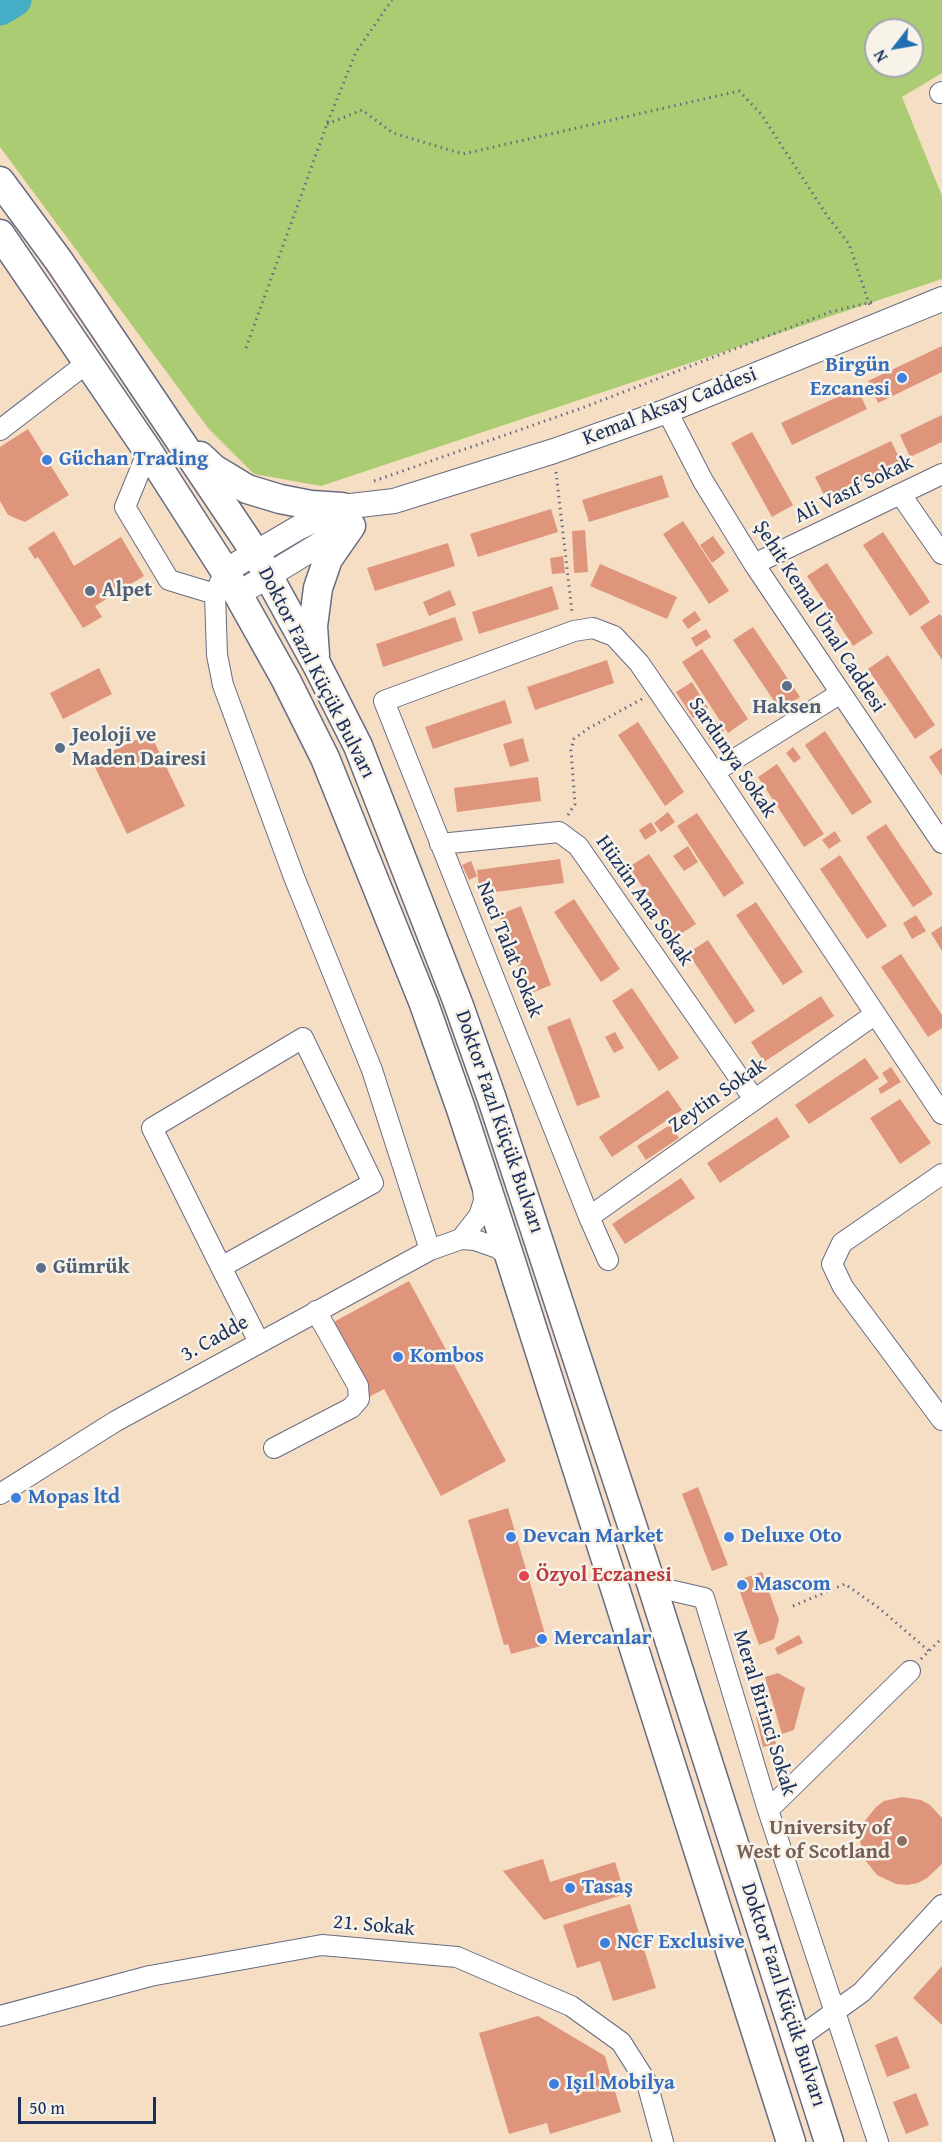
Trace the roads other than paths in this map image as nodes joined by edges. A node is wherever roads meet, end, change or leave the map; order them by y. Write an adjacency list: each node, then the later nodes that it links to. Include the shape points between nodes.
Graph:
1 (0, 181): 7 (highway, Doktor Fazıl Küçük Bulvarı)
2 (0, 234): 4 (highway, Doktor Fazıl Küçük Bulvarı)
3 (942, 299): 5 (main road, Kemal Aksay Caddesi)
4 (87, 363): 6 (street); 8 (highway, Doktor Fazıl Küçük Bulvarı)
5 (667, 411): 11 (main road, Kemal Aksay Caddesi); 14 (street, Şehit Kemal Ünal Caddesi, via 703,481)
6 (0, 430)
7 (175, 432): 11 (highway, via 214,469 247,489); 13 (highway, Doktor Fazıl Küçük Bulvarı)
8 (148, 450): 15 (highway, Doktor Fazıl Küçük Bulvarı); 15 (street, via 125,507 169,580)
9 (942, 474): 10 (street, Ali Vasıf Sokak)
10 (901, 495): 12 (street); 14 (street, Ali Vasıf Sokak)
11 (346, 516): 13 (main road, Kemal Aksay Caddesi); 16 (highway, via 318,588 313,626)
12 (942, 554)
13 (262, 564): 15 (main road, Kemal Aksay Caddesi); 16 (highway, Doktor Fazıl Küçük Bulvarı)
14 (754, 564): 17 (street, Şehit Kemal Ünal Caddesi)
15 (226, 586): 25 (highway, Doktor Fazıl Küçük Bulvarı, via 286,680 325,758 424,1004); 29 (street, via 217,655 224,685 294,877 372,1070)
16 (316, 663): 38 (highway, Doktor Fazıl Küçük Bulvarı, via 358,746 458,1003)
17 (841, 693): 19 (street); 20 (street, Şehit Kemal Ünal Caddesi)
18 (384, 701): 19 (street, Sardunya Sokak, via 574,631 593,628 614,636 639,663); 21 (street, Naci Talat Sokak)
19 (714, 772): 22 (street, Sardunya Sokak)
20 (942, 843)
21 (440, 844): 23 (street, Hüzün Ana Sokak, via 559,832 578,846); 27 (street, Naci Talat Sokak)
22 (874, 1015): 23 (street, Zeytin Sokak); 24 (street, Sardunya Sokak)
23 (754, 1099): 27 (street, Zeytin Sokak)
24 (942, 1114)
25 (482, 1174): 28 (street, via 484,1201 479,1216); 30 (highway, Doktor Fazıl Küçük Bulvarı)
26 (942, 1174): 35 (street, via 842,1243 831,1264 843,1287)
27 (589, 1217): 31 (street)
28 (461, 1239): 29 (street, 3. Cadde); 30 (street, via 486,1242)
29 (430, 1250): 33 (street, 3. Cadde)
30 (510, 1258): 46 (highway, Doktor Fazıl Küçük Bulvarı)
31 (608, 1260)
32 (221, 1267): 32 (street, via 152,1128 303,1038 373,1183); 34 (street)
33 (315, 1311): 34 (street, 3. Cadde); 36 (street, via 358,1386 359,1399 351,1408)
34 (259, 1342): 37 (street, 3. Cadde, via 116,1421)
35 (942, 1420)
36 (274, 1448)
37 (0, 1494)
38 (652, 1586): 40 (street, Meral Birinci Sokak, via 704,1598); 44 (highway, Doktor Fazıl Küçük Bulvarı)
39 (910, 1671): 40 (street)
40 (768, 1810): 42 (street, Meral Birinci Sokak)
41 (942, 1905): 42 (street, via 861,1992)
42 (836, 2012): 44 (street); 48 (street, Meral Birinci Sokak)
43 (0, 2016): 45 (street, 21. Sokak, via 150,1976 322,1945 457,1958 571,2006 621,2042 647,2083)
44 (796, 2039): 47 (highway, Doktor Fazıl Küçük Bulvarı)
45 (658, 2141)
46 (791, 2142)
47 (829, 2142)
48 (878, 2142)

